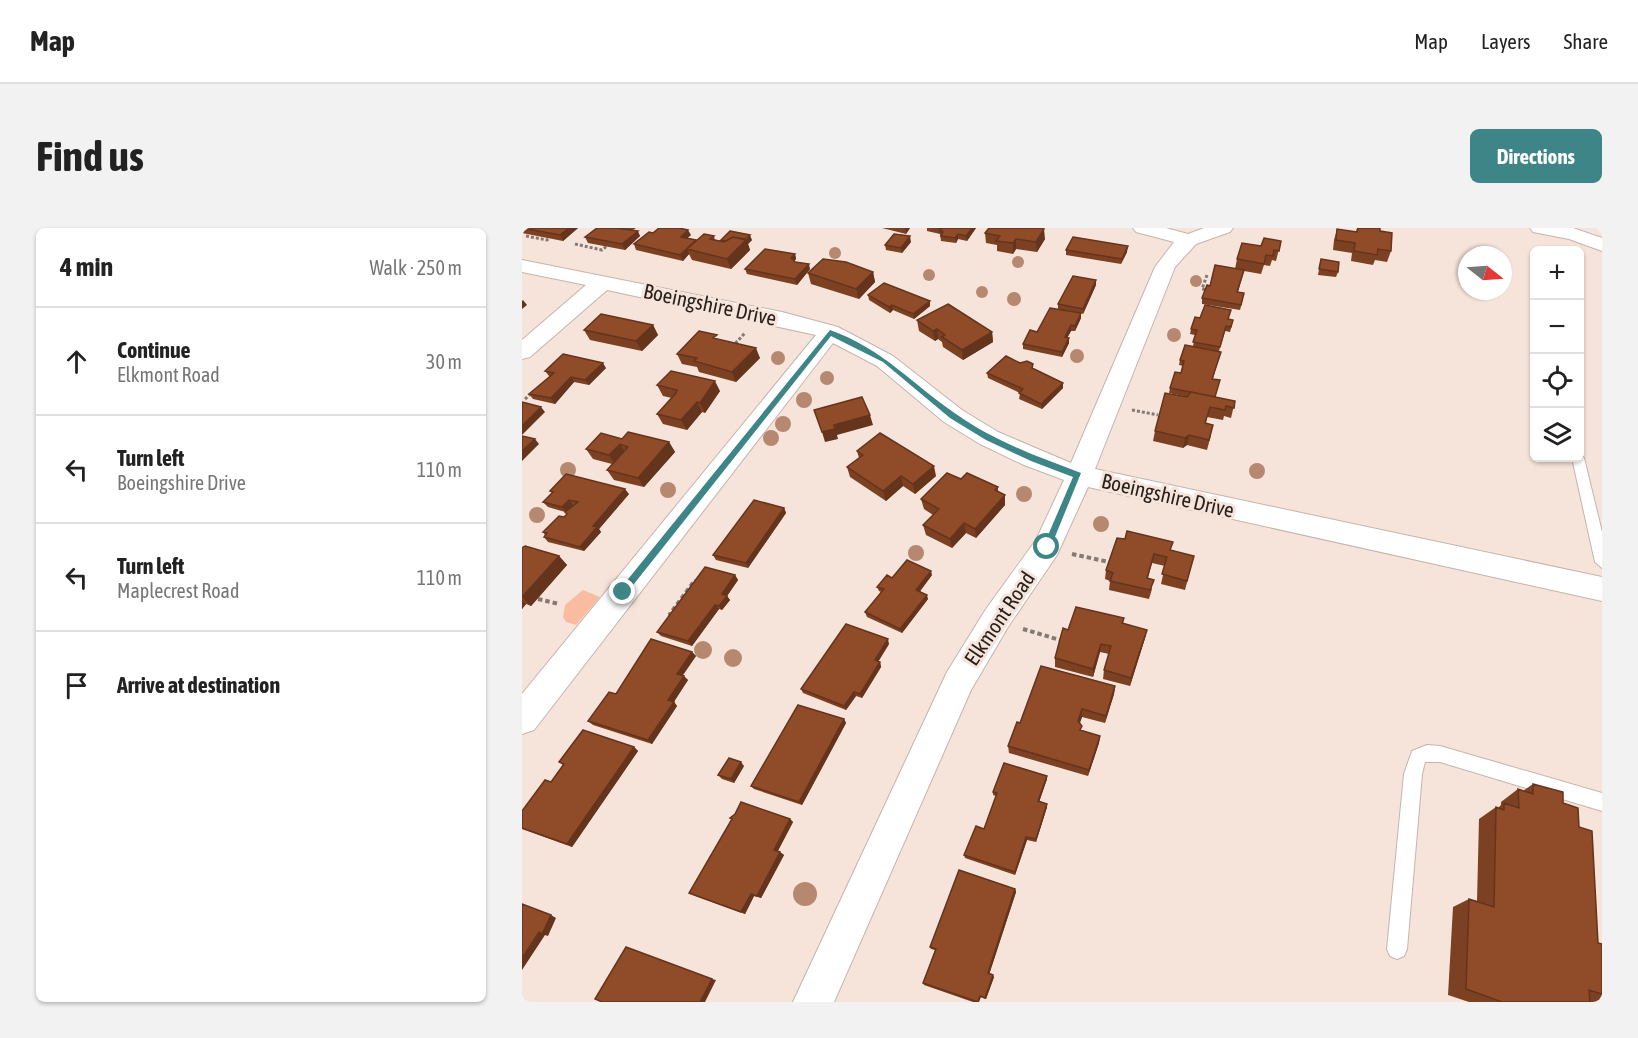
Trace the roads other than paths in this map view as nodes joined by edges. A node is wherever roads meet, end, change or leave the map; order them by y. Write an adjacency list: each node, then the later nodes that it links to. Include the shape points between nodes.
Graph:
1 (1143, 228): 5 (street)
2 (1223, 228): 5 (street)
3 (1540, 228): 4 (street)
4 (1574, 231): 6 (street)
5 (1190, 240): 12 (street, Elkmont Road, via 1177,250 1166,267)
6 (1602, 244)
7 (522, 266): 8 (street, Boeingshire Drive)
8 (603, 282): 9 (street, Boeingshire Drive); 10 (street)
9 (830, 332): 12 (street, Boeingshire Drive, via 885,361 979,432); 15 (street)
10 (522, 352)
11 (1579, 462): 13 (lane)
12 (1078, 475): 14 (street, Boeingshire Drive); 18 (street, Elkmont Road, via 1047,547 958,682)
13 (1602, 562)
14 (1602, 589)
15 (522, 719)
16 (1602, 802): 17 (lane, via 1440,754 1418,757 1413,774)
17 (1397, 949)
18 (813, 1002)

